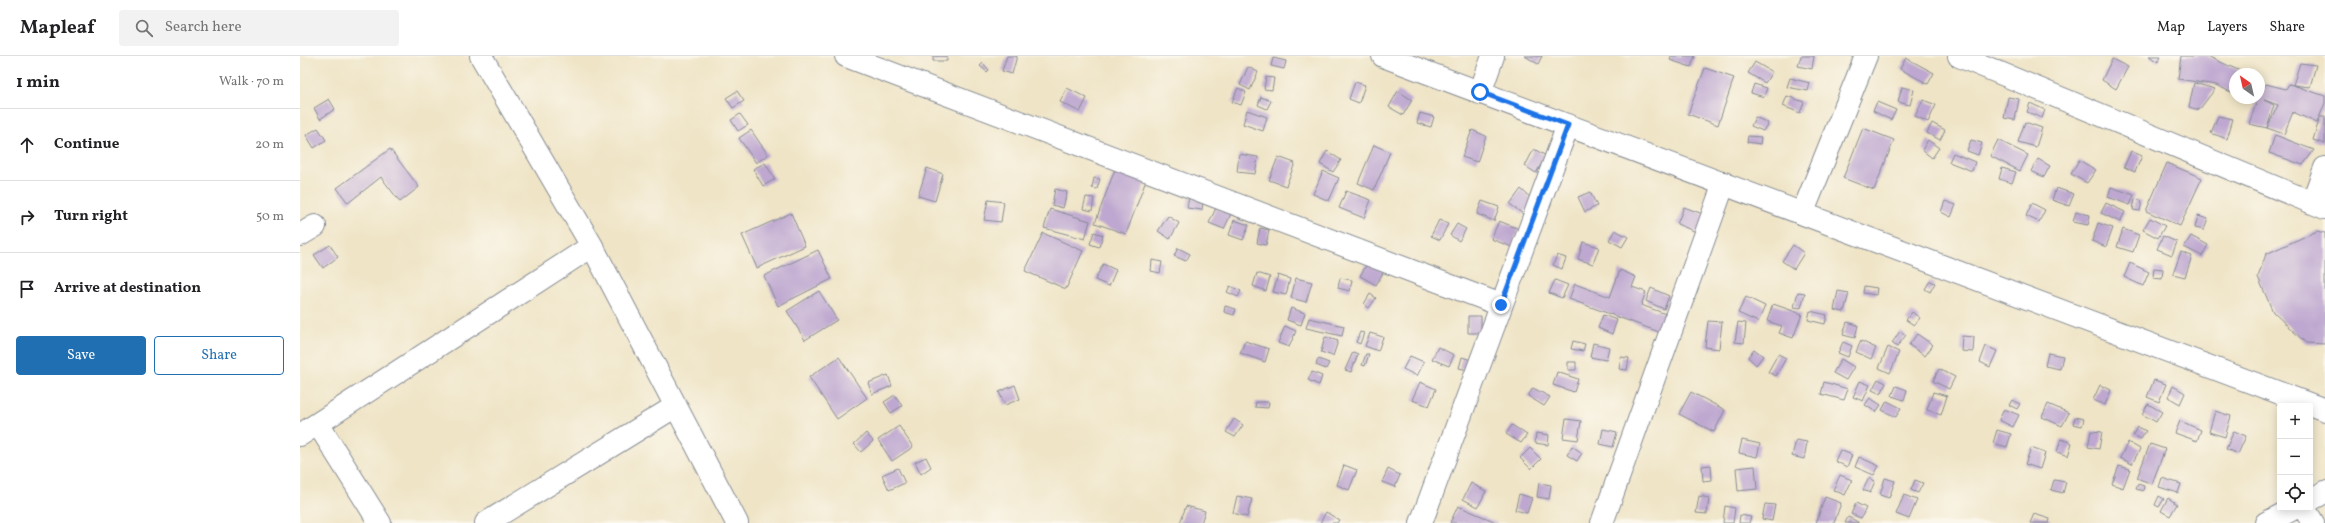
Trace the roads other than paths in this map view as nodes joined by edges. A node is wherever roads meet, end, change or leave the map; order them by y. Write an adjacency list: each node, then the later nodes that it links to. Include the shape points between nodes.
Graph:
1 (481, 56): 13 (street)
2 (846, 56): 14 (street)
3 (1383, 56): 7 (street)
4 (1493, 56): 7 (street)
5 (1866, 56): 12 (street)
6 (1959, 56): 11 (street)
7 (1480, 92): 8 (street)
8 (1568, 125): 10 (street); 14 (street)
9 (2325, 168): 11 (street)
10 (1724, 183): 12 (street); 26 (street)
11 (2318, 206)
12 (1803, 212): 16 (street)
13 (592, 246): 15 (street); 17 (street)
14 (1501, 305): 25 (street)
15 (676, 406): 23 (street); 24 (street)
16 (2325, 410)
17 (309, 429): 22 (street)
18 (2325, 492): 19 (street)
19 (2313, 498)
20 (2289, 511): 27 (street)
21 (2306, 511): 28 (street)
22 (380, 523)
23 (486, 523)
24 (737, 523)
25 (1421, 523)
26 (1602, 523)
27 (2266, 523)
28 (2313, 523)

